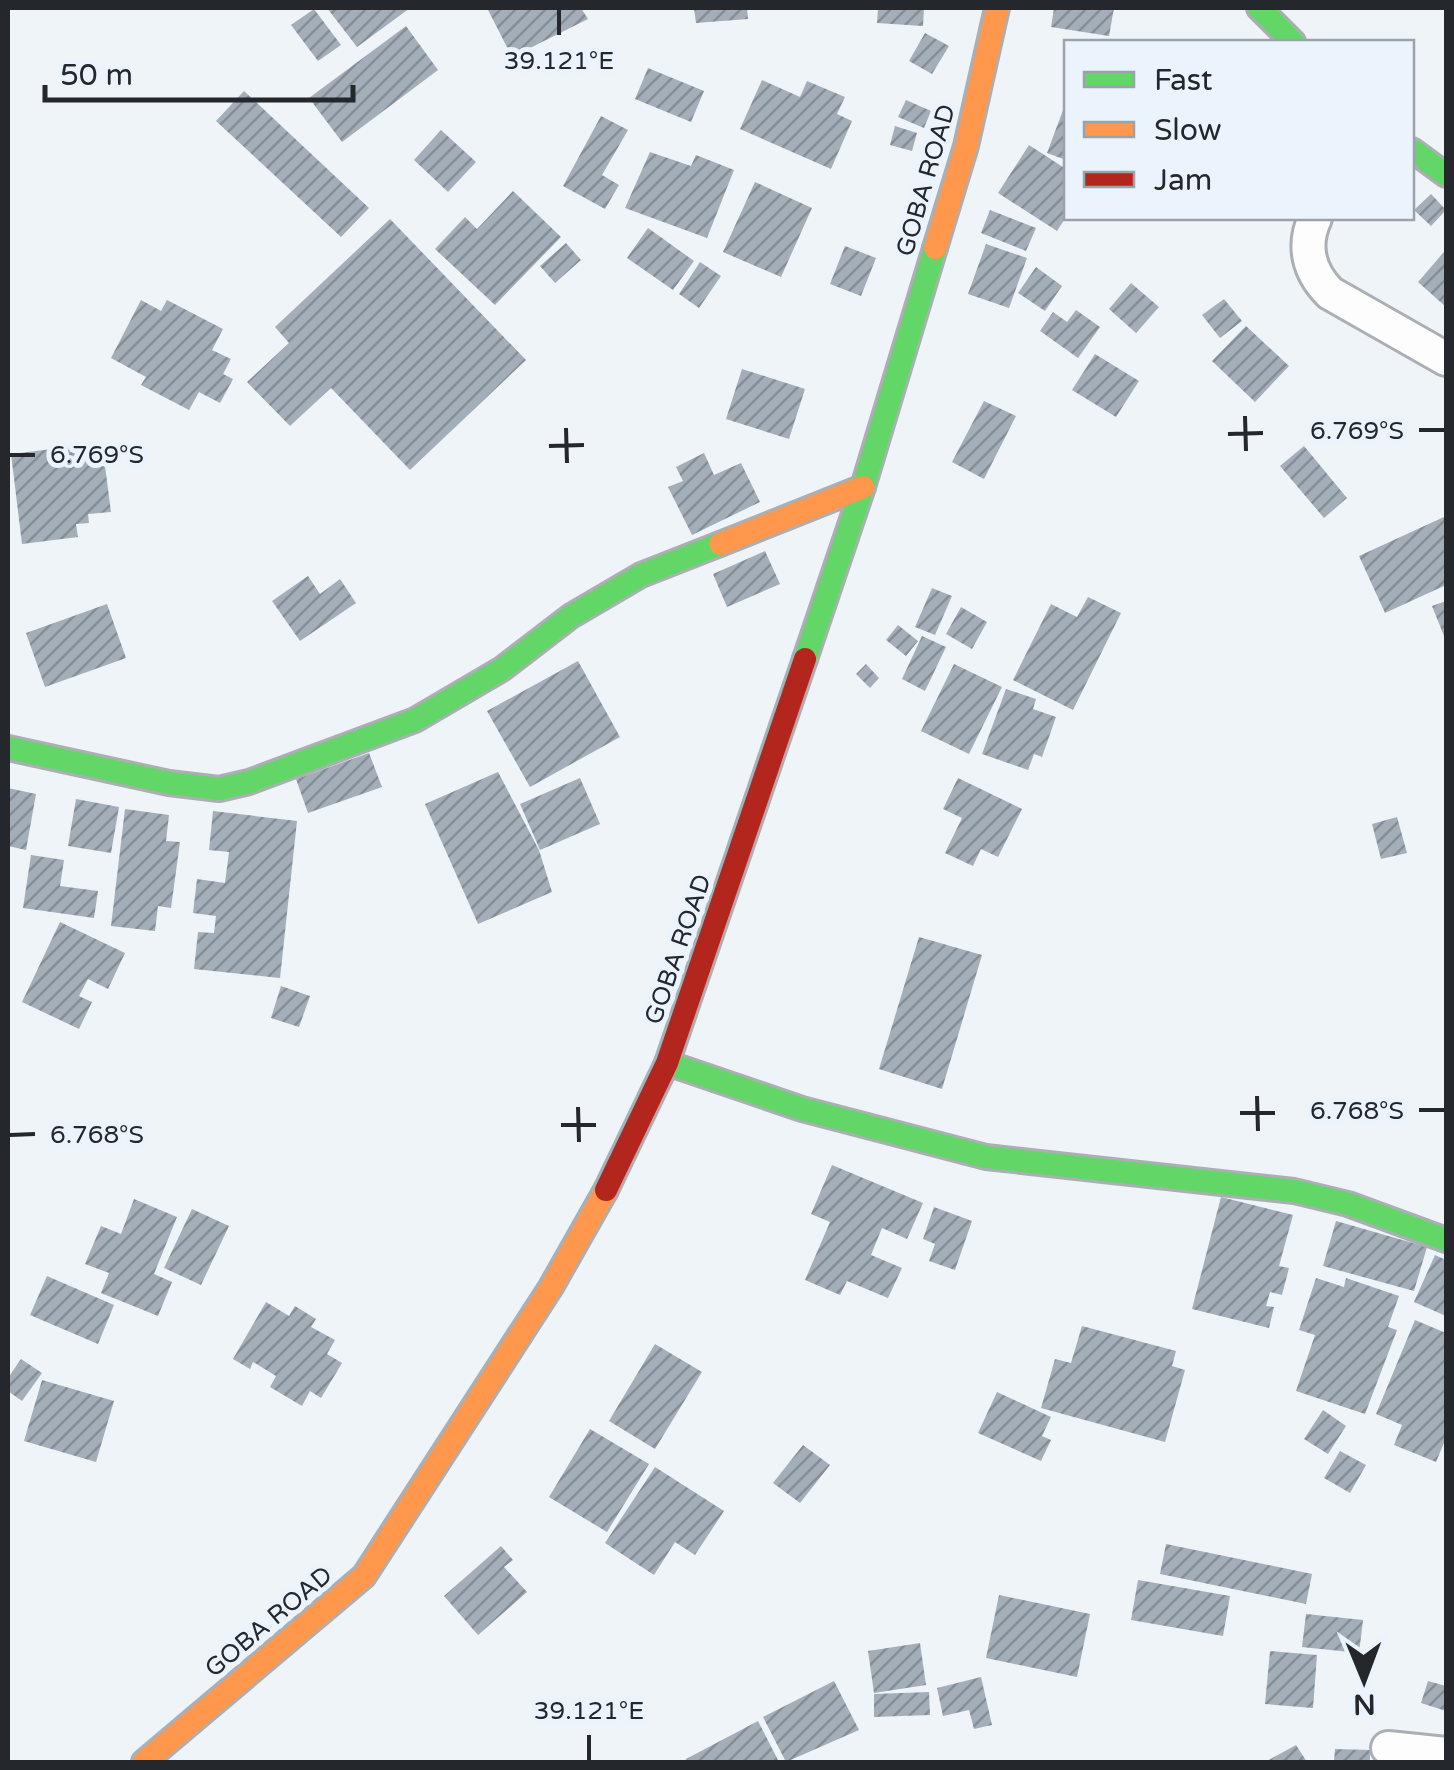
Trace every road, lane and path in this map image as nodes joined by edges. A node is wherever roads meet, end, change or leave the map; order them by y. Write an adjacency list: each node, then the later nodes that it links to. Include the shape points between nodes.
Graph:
1 (997, 8): 8 (main road, GOBA ROAD, via 966,146)
2 (1259, 8): 3 (main road)
3 (1292, 40)
4 (1414, 151): 5 (main road)
5 (1446, 175)
6 (1314, 220): 7 (street, via 1308,246 1317,280)
7 (1446, 359)
8 (864, 487): 9 (main road, via 642,575 415,720 249,782 209,789); 10 (main road, GOBA ROAD)
9 (8, 748)
10 (667, 1063): 11 (main road, via 802,1109 986,1156 1294,1191); 14 (main road, GOBA ROAD, via 551,1287 364,1576)
11 (1446, 1240)
12 (1388, 1748): 13 (street)
13 (1446, 1754)
14 (144, 1762)

